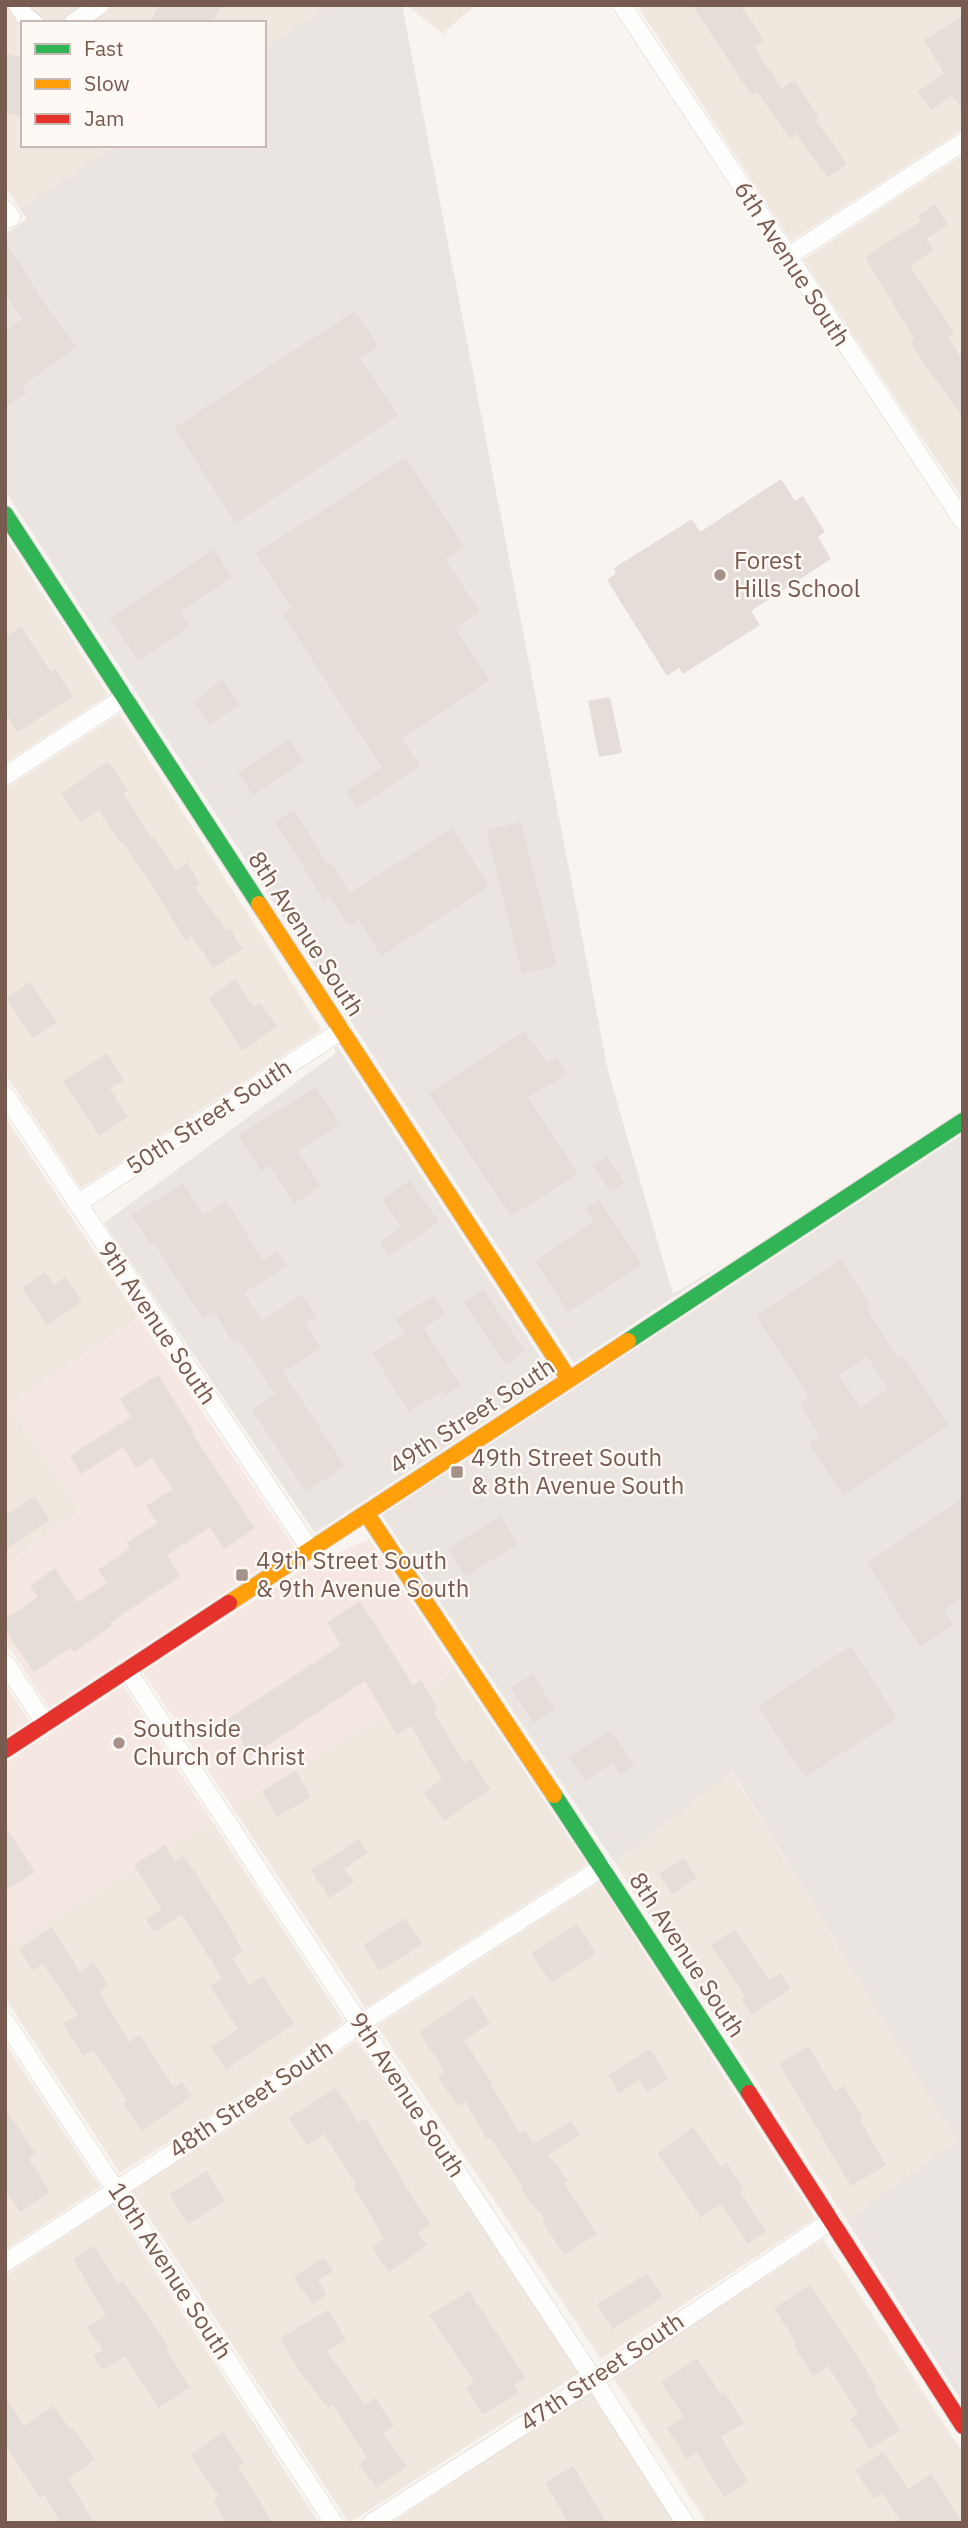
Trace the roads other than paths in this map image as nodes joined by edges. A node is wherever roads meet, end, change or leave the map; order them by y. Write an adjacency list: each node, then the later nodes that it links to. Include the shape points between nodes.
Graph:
1 (18, 5): 4 (street)
2 (100, 5): 5 (street)
3 (622, 5): 7 (street, 6th Avenue South)
4 (32, 21)
5 (76, 21)
6 (963, 142): 7 (street)
7 (787, 257): 9 (street, 6th Avenue South)
8 (5, 514): 10 (street, 8th Avenue South)
9 (963, 521)
10 (125, 697): 11 (street); 12 (street, 8th Avenue South)
11 (5, 776)
12 (342, 1030): 15 (street, 50th Street South); 16 (street, 8th Avenue South)
13 (5, 1096): 15 (street, 9th Avenue South)
14 (963, 1121): 16 (street, 49th Street South)
15 (77, 1204): 18 (street, 9th Avenue South)
16 (569, 1379): 17 (street, 49th Street South)
17 (366, 1513): 18 (street, 49th Street South); 23 (street, 8th Avenue South)
18 (310, 1549): 20 (street, 49th Street South)
19 (5, 1663): 21 (street)
20 (127, 1670): 21 (street, 49th Street South); 25 (street, 9th Avenue South)
21 (45, 1723): 22 (street, 49th Street South)
22 (5, 1750)
23 (603, 1867): 25 (street, 48th Street South); 27 (street, 8th Avenue South)
24 (5, 2021): 26 (street, 10th Avenue South)
25 (360, 2024): 26 (street, 48th Street South); 29 (street, 9th Avenue South)
26 (116, 2189): 28 (street, 48th Street South); 31 (street, 10th Avenue South)
27 (832, 2220): 29 (street, 47th Street South); 30 (street, 8th Avenue South)
28 (5, 2263)
29 (594, 2380): 32 (street, 47th Street South); 33 (street, 9th Avenue South)
30 (963, 2426)
31 (334, 2523)
32 (371, 2523)
33 (685, 2523)

